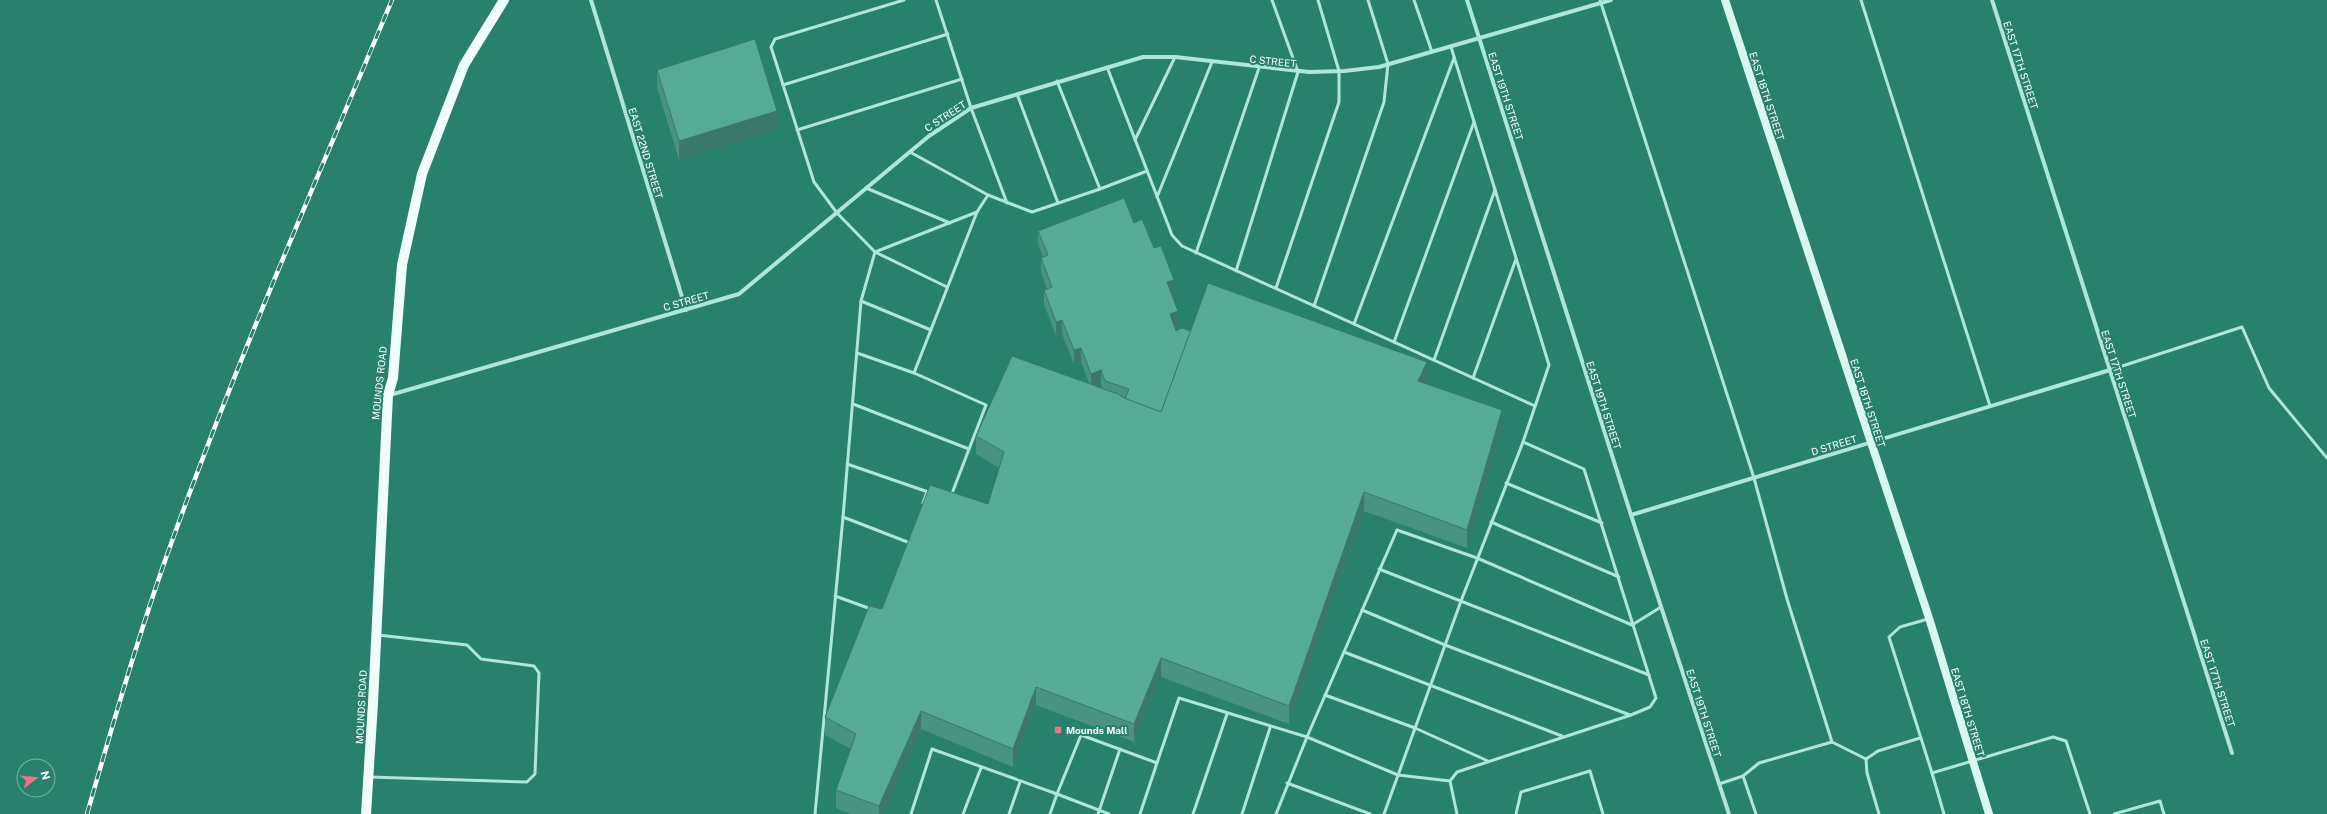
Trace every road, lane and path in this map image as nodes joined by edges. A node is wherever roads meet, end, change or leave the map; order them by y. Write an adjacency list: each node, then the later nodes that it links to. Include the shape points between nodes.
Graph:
1 (504, 0): 64 (main road, MOUNDS ROAD, via 464,65 422,174 402,265 393,378)
2 (592, 0): 55 (street, EAST 22ND STREET)
3 (904, 0): 29 (lane, via 775,38 771,47)
4 (936, 0): 15 (lane)
5 (1272, 0): 25 (lane)
6 (1318, 0): 26 (lane)
7 (1368, 0): 22 (lane)
8 (1414, 0): 18 (lane)
9 (1467, 0): 16 (street, EAST 19TH STREET)
10 (1611, 0): 14 (street, C STREET)
11 (1725, 0): 69 (street, EAST 18TH STREET)
12 (1861, 0): 67 (lane)
13 (1992, 0): 61 (street, EAST 17TH STREET)
14 (1601, 1): 16 (street, C STREET); 73 (lane)
15 (948, 34): 27 (lane); 29 (lane)
16 (1480, 39): 17 (street, C STREET); 79 (street, EAST 19TH STREET)
17 (1451, 47): 18 (street, C STREET); 20 (lane)
18 (1432, 52): 22 (street, C STREET)
19 (1175, 57): 21 (street, C STREET); 23 (street, C STREET, via 1143,57); 34 (lane)
20 (1454, 58): 32 (lane); 56 (lane)
21 (1212, 62): 24 (street, C STREET); 41 (lane)
22 (1388, 64): 26 (street, C STREET); 54 (lane, via 1384,102)
23 (1107, 67): 28 (street, C STREET); 34 (lane)
24 (1258, 68): 25 (street, C STREET); 48 (lane)
25 (1298, 72): 26 (street, C STREET); 50 (lane)
26 (1339, 72): 52 (lane, via 1339,102)
27 (962, 79): 31 (lane); 33 (lane)
28 (1057, 81): 30 (street, C STREET); 38 (lane)
29 (783, 85): 33 (lane)
30 (1017, 94): 31 (street, C STREET); 43 (lane)
31 (971, 108): 35 (street, C STREET); 42 (lane)
32 (1474, 122): 39 (lane); 58 (lane)
33 (797, 130): 45 (lane, via 814,182)
34 (1135, 140): 36 (lane)
35 (910, 152): 37 (street, C STREET); 40 (lane)
36 (1147, 171): 38 (lane); 41 (lane)
37 (866, 188): 45 (street, C STREET); 46 (lane)
38 (1100, 189): 43 (lane)
39 (1495, 190): 49 (lane); 60 (lane)
40 (988, 195): 42 (lane); 44 (lane)
41 (1157, 197): 48 (lane, via 1172,235 1182,246)
42 (1008, 203): 43 (lane, via 1032,212)
43 (1058, 203)
44 (977, 212): 46 (lane); 51 (lane)
45 (837, 213): 47 (lane); 55 (street, C STREET, via 738,294)
46 (950, 223): 47 (lane)
47 (875, 252): 51 (lane); 53 (lane)
48 (1196, 252): 50 (lane)
49 (1516, 259): 63 (lane); 66 (lane, via 1549,365)
50 (1236, 271): 52 (lane)
51 (947, 287): 57 (lane)
52 (1276, 288): 54 (lane)
53 (861, 301): 57 (lane); 59 (lane)
54 (1314, 306): 56 (lane)
55 (686, 310): 64 (street, C STREET)
56 (1354, 324): 58 (lane)
57 (931, 330): 62 (lane)
58 (1394, 342): 60 (lane)
59 (858, 354): 62 (lane); 65 (lane)
60 (1434, 360): 63 (lane)
61 (2110, 370): 67 (street, D STREET); 71 (lane, via 2242,327 2269,388); 109 (street, EAST 17TH STREET)
62 (914, 373): 70 (lane, via 986,405)
63 (1473, 378): 66 (lane)
64 (388, 395): 94 (main road, MOUNDS ROAD)
65 (853, 404): 70 (lane); 72 (lane)
66 (1535, 406): 68 (lane)
67 (1990, 406): 69 (street, D STREET)
68 (1522, 442): 74 (lane); 82 (lane, via 1584,469)
69 (1871, 442): 73 (street, D STREET); 92 (street, EAST 18TH STREET)
70 (969, 449): 77 (lane)
71 (2327, 458)
72 (847, 464): 75 (lane); 80 (lane)
73 (1754, 478): 79 (street, D STREET); 107 (lane, via 1787,599)
74 (1506, 483): 81 (lane); 82 (lane)
75 (927, 492): 76 (lane); 78 (lane)
76 (935, 494)
77 (950, 500)
78 (922, 507)
79 (1631, 515): 89 (street, EAST 19TH STREET)
80 (843, 517): 83 (lane, via 910,544); 87 (lane)
81 (1491, 522): 84 (lane); 86 (lane)
82 (1602, 523): 86 (lane)
83 (912, 536)
84 (1477, 558): 85 (lane, via 1397,530); 88 (lane); 93 (lane)
85 (1379, 569): 88 (lane); 90 (lane)
86 (1619, 577): 93 (lane)
87 (835, 596): 91 (lane); 126 (lane)
88 (1461, 601): 95 (lane); 97 (lane)
89 (1661, 607): 93 (lane); 122 (street, EAST 19TH STREET)
90 (1362, 610): 95 (lane); 96 (lane)
91 (875, 611)
92 (1930, 618): 106 (lane, via 1900,627 1889,637); 111 (street, EAST 18TH STREET)
93 (1632, 625): 97 (lane)
94 (377, 635): 118 (main road, MOUNDS ROAD); 118 (lane, via 467,644 481,659 534,666 539,674 535,774 527,782)
95 (1445, 645): 98 (lane); 101 (lane)
96 (1344, 652): 98 (lane); 99 (lane)
97 (1649, 675): 101 (lane, via 1656,698 1650,707)
98 (1431, 685): 103 (lane); 104 (lane)
99 (1325, 695): 103 (lane); 105 (lane)
100 (1227, 714): 102 (lane); 113 (lane, via 1179,698); 133 (lane)
101 (1631, 715): 104 (lane)
102 (1270, 728): 105 (lane); 134 (lane)
103 (1415, 728): 112 (lane); 116 (lane)
104 (1562, 736): 112 (lane)
105 (1307, 738): 116 (lane); 121 (lane)
106 (1920, 738): 110 (lane, via 1878,751); 115 (lane)
107 (1832, 742): 110 (lane); 117 (lane, via 1759,764)
108 (1120, 749): 113 (lane); 123 (lane, via 1081,735); 124 (lane)
109 (2232, 753)
110 (1866, 759): 143 (lane, via 1867,773)
111 (1972, 760): 115 (lane); 145 (street, EAST 18TH STREET); 146 (lane, via 2045,737 2066,741)
112 (1489, 761): 119 (lane, via 1457,772)
113 (1157, 763): 132 (lane)
114 (981, 768): 120 (lane); 127 (lane, via 932,749); 128 (lane)
115 (1932, 773): 144 (lane)
116 (1398, 775): 119 (lane); 137 (lane)
117 (1743, 776): 122 (lane); 142 (lane)
118 (368, 777): 125 (main road, MOUNDS ROAD)
119 (1450, 781): 138 (lane)
120 (1020, 782): 123 (lane); 129 (lane)
121 (1287, 783): 135 (lane); 136 (lane)
122 (1719, 784): 141 (street, EAST 19TH STREET)
123 (1057, 794): 124 (lane); 130 (lane)
124 (1098, 812): 131 (lane)
125 (366, 814)
126 (815, 814)
127 (911, 814)
128 (964, 814)
129 (1009, 814)
130 (1050, 814)
131 (1110, 814)
132 (1140, 814)
133 (1193, 814)
134 (1242, 814)
135 (1276, 814)
136 (1370, 814)
137 (1384, 814)
138 (1457, 814)
139 (1516, 814): 140 (lane, via 1521,792 1590,771)
140 (1603, 814)
141 (1729, 814)
142 (1756, 814)
143 (1879, 814)
144 (1944, 814)
145 (1989, 814)
146 (2090, 814)
147 (2114, 814): 148 (lane, via 2160,801)
148 (2164, 814)

